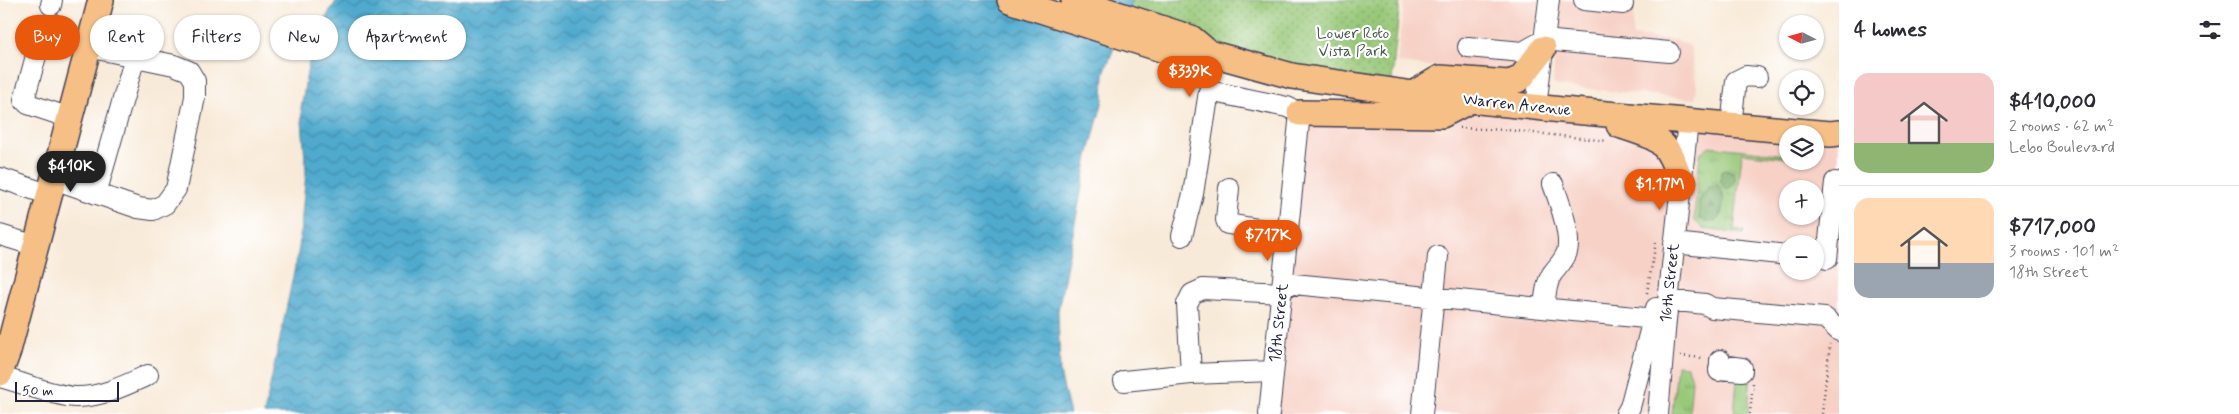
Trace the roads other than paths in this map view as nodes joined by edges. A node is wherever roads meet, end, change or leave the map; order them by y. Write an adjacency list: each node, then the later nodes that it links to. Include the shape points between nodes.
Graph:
1 (100, 0): 8 (main road)
2 (1010, 0): 11 (main road, via 1186,57)
3 (1074, 0): 11 (main road, via 1191,38)
4 (1548, 0): 7 (street)
5 (1584, 0): 6 (street)
6 (1623, 4)
7 (1543, 44): 9 (street, via 1523,52); 10 (street); 16 (main road, via 1520,79 1509,83 1440,78); 18 (street)
8 (88, 47): 21 (main road)
9 (1468, 47)
10 (1669, 52)
11 (1208, 53): 16 (main road, Warren Avenue, via 1292,76)
12 (35, 60): 21 (street, via 24,100)
13 (134, 60): 31 (street)
14 (150, 60): 31 (street, via 188,71 195,81 195,97 176,189 165,204 154,210)
15 (1757, 77): 23 (street, via 1746,76 1736,81)
16 (1414, 94): 17 (main road, Warren Avenue)
17 (1471, 100): 18 (main road, Warren Avenue); 19 (main road, via 1442,115)
18 (1536, 107): 20 (main road, Warren Avenue)
19 (1300, 113): 32 (street, 18th Street); 34 (street, via 1287,107 1209,91 1193,194)
20 (1596, 114): 22 (main road, Warren Avenue); 26 (main road, via 1600,119 1660,140 1672,157)
21 (70, 118): 29 (main road)
22 (1688, 122): 23 (main road, Warren Avenue); 26 (street, 16th Street)
23 (1732, 126): 24 (main road, Warren Avenue)
24 (1836, 135)
25 (0, 178): 29 (street)
26 (1681, 182): 35 (street, 16th Street)
27 (1835, 182): 39 (street)
28 (1553, 184): 43 (street, via 1564,221 1567,251 1551,275)
29 (52, 187): 31 (street); 36 (main road)
30 (1229, 188): 32 (street, via 1228,224)
31 (96, 194)
32 (1288, 234): 40 (street, 18th Street)
33 (0, 236): 36 (street)
34 (1182, 236)
35 (1674, 243): 37 (street); 42 (street, 16th Street); 44 (street)
36 (36, 246): 48 (main road)
37 (1779, 254)
38 (1438, 256): 41 (street)
39 (1827, 259)
40 (1283, 288): 41 (street); 46 (street, 18th Street); 47 (street, via 1203,289 1192,294 1187,304)
41 (1435, 297): 43 (street); 52 (street)
42 (1668, 300): 44 (street, 16th Street); 45 (street, via 1705,304 1712,308 1825,318)
43 (1544, 308): 44 (street)
44 (1659, 319): 53 (street); 54 (street, 16th Street)
45 (1836, 328)
46 (1273, 371): 47 (street); 51 (street, 18th Street)
47 (1191, 374): 50 (street)
48 (0, 375): 49 (street, via 75,397 99,394)
49 (148, 375)
50 (1124, 381)
51 (1268, 414)
52 (1422, 414)
53 (1626, 414)
54 (1658, 414)

